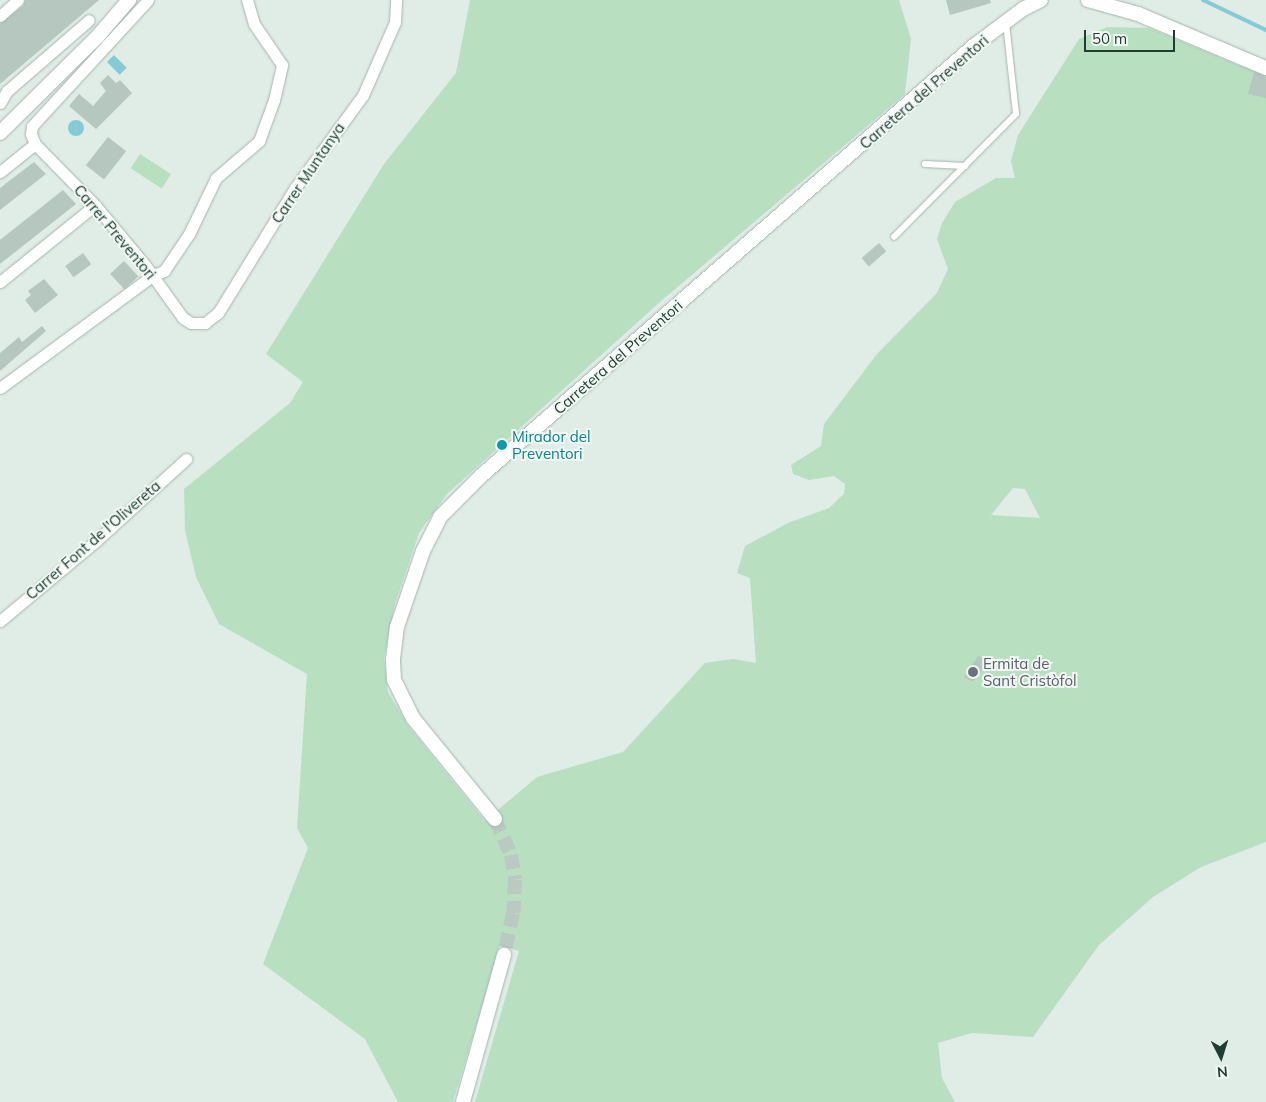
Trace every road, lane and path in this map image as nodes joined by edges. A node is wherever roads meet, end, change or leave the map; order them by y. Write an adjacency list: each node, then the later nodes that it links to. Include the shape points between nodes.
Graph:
1 (18, 0): 8 (street)
2 (129, 0): 13 (street)
3 (148, 0): 15 (street, via 32,126)
4 (247, 0): 21 (street, via 254,24 282,65 274,100 259,141 216,178 189,234 164,271)
5 (396, 0): 23 (street, Carrer Muntanya, via 395,22 363,96 295,188 218,314 205,323)
6 (1041, 0): 10 (street, Carretera del Preventori)
7 (1088, 0): 11 (street, via 1138,14)
8 (0, 16)
9 (89, 20): 12 (street, via 7,91)
10 (1006, 22): 17 (lane, via 1016,114); 27 (street, Carretera del Preventori, via 975,45 735,254 471,485 440,517 423,551 397,627 394,680 413,718)
11 (1266, 68)
12 (0, 103): 13 (street)
13 (16, 120): 14 (street)
14 (0, 133)
15 (33, 139): 18 (street); 19 (street, Carrer Preventori)
16 (926, 164): 17 (lane)
17 (964, 166): 20 (lane)
18 (0, 172)
19 (95, 205): 21 (street, Carrer Preventori); 22 (street)
20 (894, 236)
21 (152, 275): 23 (street, Carrer Preventori, via 183,318); 24 (street)
22 (0, 282)
23 (191, 323)
24 (0, 388)
25 (186, 459): 26 (street, Carrer Font de l'Olivereta, via 96,541)
26 (0, 620)
27 (494, 819)
28 (504, 955): 29 (street)
29 (463, 1102)

